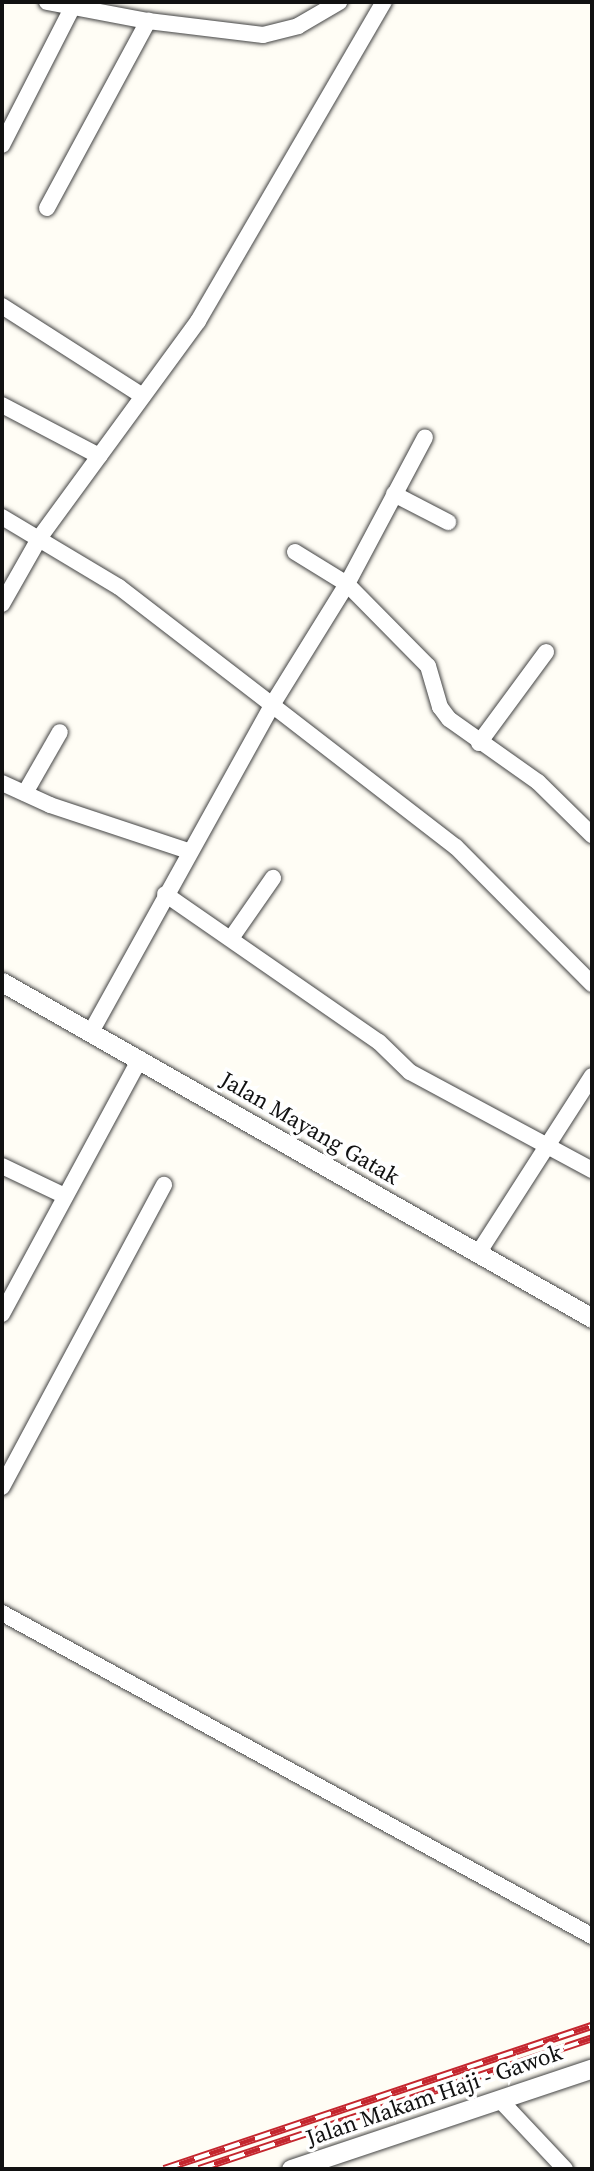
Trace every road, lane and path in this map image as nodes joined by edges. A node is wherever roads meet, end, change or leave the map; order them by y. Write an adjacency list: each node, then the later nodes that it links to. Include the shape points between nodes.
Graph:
1 (47, 2): 4 (street)
2 (339, 2): 5 (street, via 298,26 262,35)
3 (384, 2): 9 (street, via 194,327)
4 (73, 6): 5 (street); 6 (street)
5 (148, 21): 7 (street)
6 (2, 145)
7 (47, 208)
8 (2, 306): 9 (street)
9 (143, 396): 12 (street)
10 (2, 405): 12 (street)
11 (425, 438): 13 (street)
12 (99, 456): 16 (street)
13 (394, 494): 15 (street); 18 (street)
14 (2, 517): 16 (street)
15 (448, 522)
16 (40, 537): 19 (street); 21 (street, via 119,587)
17 (295, 552): 18 (street)
18 (347, 584): 21 (street); 23 (street, via 428,666 440,707)
19 (2, 604)
20 (546, 652): 23 (street)
21 (272, 705): 27 (street); 32 (street, via 456,847)
22 (60, 732): 25 (street)
23 (479, 743): 26 (street, via 538,782)
24 (2, 783): 25 (street)
25 (24, 793): 27 (street)
26 (592, 835)
27 (188, 851): 29 (street)
28 (273, 878): 30 (street)
29 (166, 894): 30 (street); 33 (street)
30 (232, 937): 36 (street, via 379,1042 410,1072)
31 (2, 982): 33 (street, Jalan Mayang Gatak)
32 (592, 984)
33 (91, 1032): 34 (street, Jalan Mayang Gatak)
34 (140, 1059): 40 (street); 41 (street, Jalan Mayang Gatak)
35 (592, 1076): 36 (street)
36 (545, 1147): 38 (street); 41 (street)
37 (2, 1166): 40 (street)
38 (592, 1170)
39 (164, 1185): 44 (street)
40 (65, 1196): 42 (street)
41 (479, 1252): 43 (street, Jalan Mayang Gatak)
42 (2, 1314)
43 (592, 1318)
44 (2, 1487)
45 (2, 1613): 46 (street)
46 (592, 1936)
47 (592, 2067): 48 (street, Jalan Makam Haji - Gawok)
48 (500, 2100): 49 (street, Jalan Makam Haji - Gawok); 50 (street)
49 (291, 2169)
50 (565, 2169)

